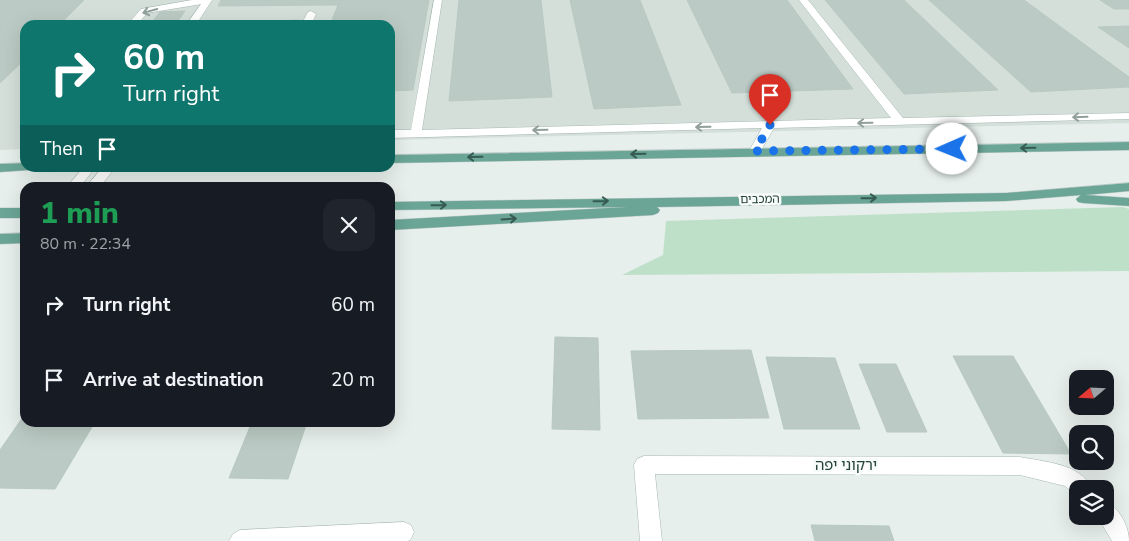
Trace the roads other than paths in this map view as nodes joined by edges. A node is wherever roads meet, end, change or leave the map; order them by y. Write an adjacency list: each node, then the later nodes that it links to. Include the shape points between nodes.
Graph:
1 (208, 0): 5 (street, one-way to 5, via 144,11); 6 (street)
2 (438, 0): 11 (street)
3 (803, 0): 9 (street)
4 (311, 14): 7 (street)
5 (136, 20)
6 (194, 20)
7 (308, 20)
8 (1129, 116): 9 (street, one-way to 9)
9 (900, 122): 10 (street, one-way to 10)
10 (770, 125): 11 (street, one-way to 11); 14 (street)
11 (416, 133): 12 (street)
12 (395, 134)
13 (1129, 146): 14 (main road, one-way to 14)
14 (755, 151): 15 (main road, one-way to 15)
15 (395, 159)
16 (0, 168): 17 (main road)
17 (20, 168)
18 (86, 172): 20 (street)
19 (105, 172): 21 (street)
20 (77, 182)
21 (96, 182)
22 (1129, 187): 23 (main road, המכבים)
23 (1006, 197): 24 (main road, המכבים, one-way to 23); 25 (main road)
24 (844, 198): 26 (main road, המכבים, one-way to 24); 29 (main road, one-way to 24)
25 (1129, 202)
26 (395, 206)
27 (20, 213): 28 (main road)
28 (0, 214)
29 (395, 225)
30 (0, 238): 31 (main road)
31 (20, 238)
32 (1073, 480): 36 (street, ירקוני יפה, via 1020,466 644,465)
33 (1114, 525): 37 (street)
34 (404, 532): 35 (street)
35 (240, 541)
36 (651, 541)
37 (1124, 541)

